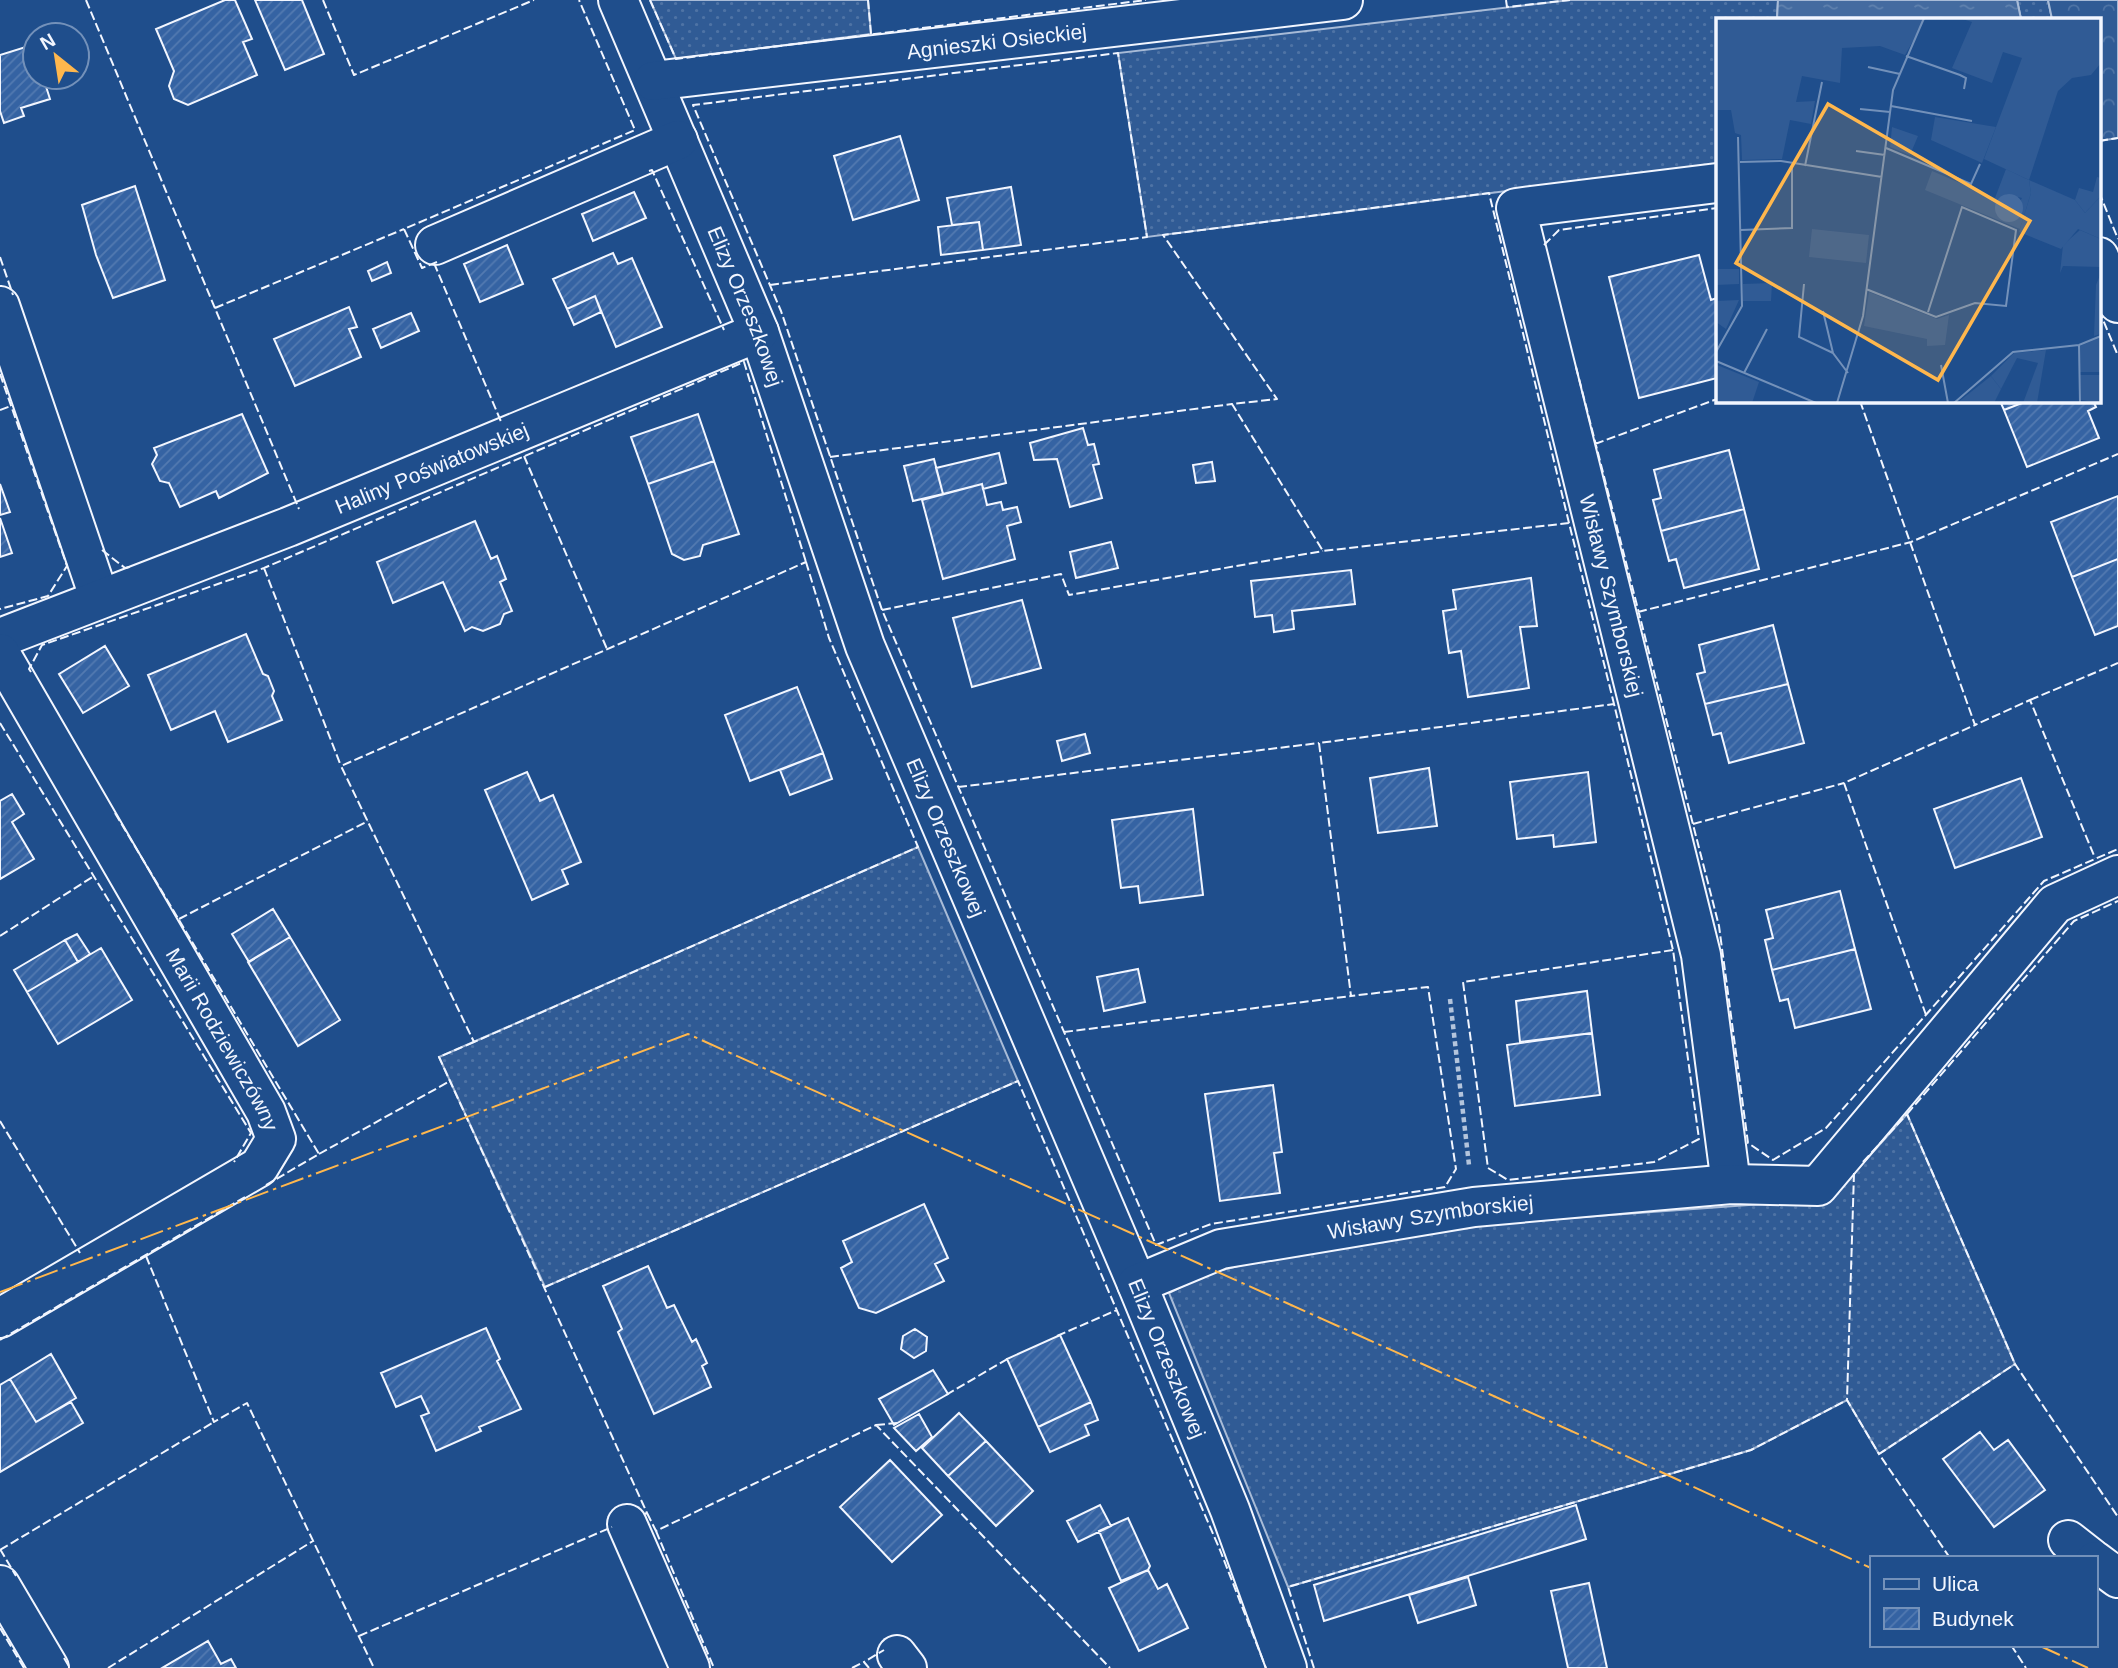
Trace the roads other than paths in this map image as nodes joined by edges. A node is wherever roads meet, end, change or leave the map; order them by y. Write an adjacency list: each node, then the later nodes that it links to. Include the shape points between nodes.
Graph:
1 (618, 0): 3 (street, Elizy Orzeszkowej)
2 (1343, 0): 3 (street, Agnieszki Osieckiej)
3 (653, 81): 4 (street, Elizy Orzeszkowej)
4 (678, 140): 6 (street); 10 (street, Elizy Orzeszkowej)
5 (1716, 183): 15 (street, Wisławy Szymborskiej, via 1516,208 1701,955)
6 (435, 245)
7 (2100, 259): 8 (street)
8 (2118, 303)
9 (0, 306): 11 (street)
10 (759, 332): 11 (street, Haliny Poświatowskiej, via 288,527); 16 (street, Elizy Orzeszkowej, via 865,646)
11 (99, 597): 12 (street, Haliny Poświatowskiej)
12 (0, 638)
13 (0, 653): 17 (street, Marii Rodziewiczówny, via 266,1112 276,1139 258,1167)
14 (2118, 875): 15 (street, Wisławy Szymborskiej, via 2055,904 1818,1186)
15 (1731, 1184): 16 (street, Wisławy Szymborskiej, via 1474,1207 1221,1249)
16 (1137, 1284): 24 (street, Elizy Orzeszkowej, via 1230,1510)
17 (0, 1318)
18 (627, 1524): 23 (street)
19 (2097, 1562): 20 (street)
20 (2118, 1578)
21 (0, 1585): 22 (street)
22 (49, 1668)
23 (690, 1668)
24 (1287, 1668)

